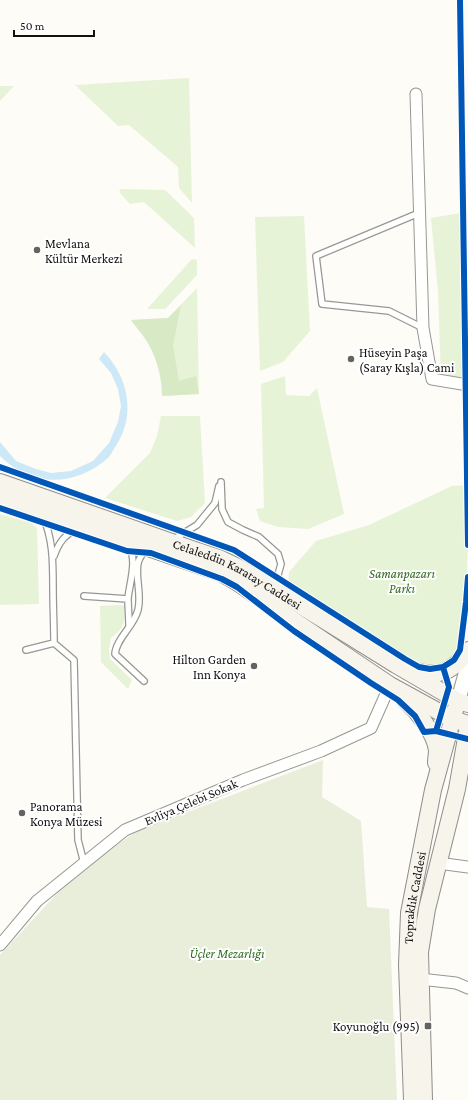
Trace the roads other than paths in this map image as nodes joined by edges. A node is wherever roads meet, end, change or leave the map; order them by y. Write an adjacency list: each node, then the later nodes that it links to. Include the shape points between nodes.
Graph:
1 (416, 94): 2 (street)
2 (419, 213): 3 (street); 3 (lane, via 316,256 322,304 389,311)
3 (423, 328): 4 (street, via 432,379)
4 (468, 385)
5 (0, 482): 10 (main road, Celaleddin Karatay Caddesi)
6 (0, 497): 7 (main road, Celaleddin Karatay Caddesi)
7 (40, 511): 8 (main road, Celaleddin Karatay Caddesi); 12 (lane, via 50,538)
8 (85, 526): 9 (main road, Celaleddin Karatay Caddesi); 12 (lane, via 70,532 58,544)
9 (124, 540): 11 (main road, Celaleddin Karatay Caddesi); 15 (lane, via 132,551 133,561)
10 (170, 541): 13 (main road, Celaleddin Karatay Caddesi, via 219,558); 13 (lane, via 197,525 215,503 220,482 222,509 228,522 259,537 278,554 281,564)
11 (146, 547): 16 (lane, via 138,562 138,612); 23 (main road, Celaleddin Karatay Caddesi, via 221,574 238,583)
12 (53, 558): 17 (lane)
13 (272, 588): 20 (main road, Celaleddin Karatay Caddesi)
14 (84, 596): 15 (lane)
15 (128, 599): 16 (lane)
16 (129, 629): 22 (lane, via 115,647 115,654)
17 (54, 643): 18 (lane); 31 (lane, via 74,660 78,840)
18 (26, 650)
19 (468, 650): 20 (main road, via 460,662 438,673 425,674)
20 (396, 665): 24 (main road, Celaleddin Karatay Caddesi)
21 (468, 665): 24 (street)
22 (144, 682)
23 (390, 685): 25 (main road, Celaleddin Karatay Caddesi); 30 (main road, via 420,715 433,738 436,750); 31 (street, Evliya Çelebi Sokak, via 371,728 321,751 243,780 125,830)
24 (463, 702): 25 (main road, Topraklık Caddesi)
25 (452, 719): 26 (main road, Celaleddin Karatay Caddesi); 30 (main road, Topraklık Caddesi)
26 (468, 724)
27 (468, 727): 29 (main road, Topraklık Caddesi)
28 (468, 769): 29 (main road)
29 (457, 789): 32 (main road, Topraklık Caddesi)
30 (433, 790): 37 (main road, Topraklık Caddesi, via 410,913 408,937)
31 (84, 863): 34 (street, Evliya Çelebi Sokak, via 37,901)
32 (438, 863): 33 (street); 35 (main road, Topraklık Caddesi, via 423,929)
33 (468, 867)
34 (0, 945)
35 (420, 979): 36 (street, via 456,983); 38 (main road, Topraklık Caddesi)
36 (468, 988)
37 (412, 1100)
38 (424, 1100)

